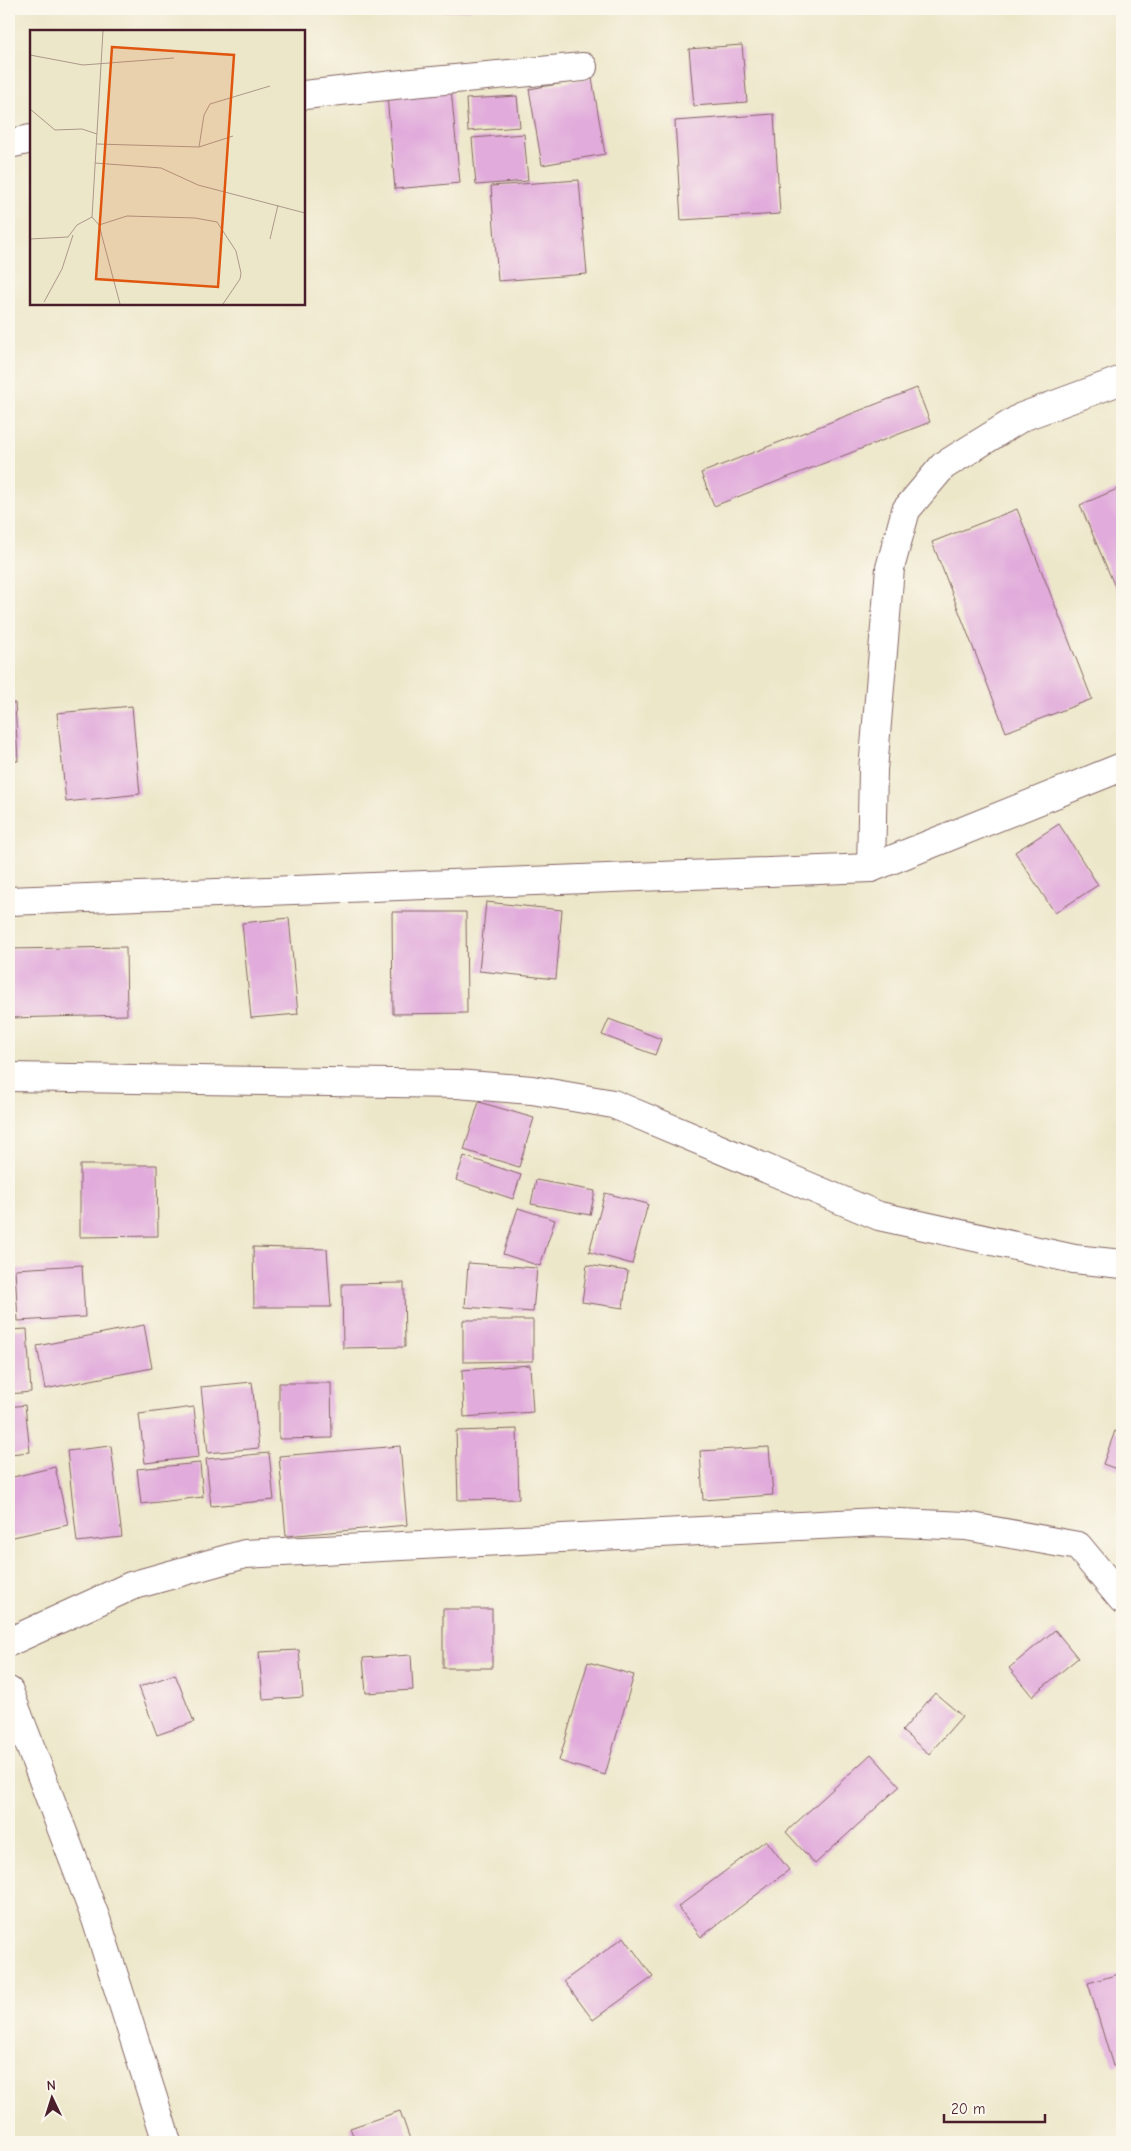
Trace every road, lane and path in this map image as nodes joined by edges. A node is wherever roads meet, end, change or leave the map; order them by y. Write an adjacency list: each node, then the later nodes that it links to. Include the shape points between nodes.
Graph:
1 (583, 67): 2 (street)
2 (305, 95)
3 (30, 139): 4 (street)
4 (9, 144)
5 (1122, 380): 7 (street, via 1022,417 943,466 906,510 890,568 887,596 873,770)
6 (1122, 767): 7 (street)
7 (871, 868): 8 (street)
8 (9, 901)
9 (9, 1077): 10 (street, via 457,1084 532,1090 613,1104 879,1216 1074,1259)
10 (1122, 1264)
11 (1122, 1599): 12 (street, via 1078,1546 966,1526 878,1522 245,1554 131,1586)
12 (9, 1642)
13 (9, 1691): 14 (street, via 96,1918)
14 (167, 2142)

